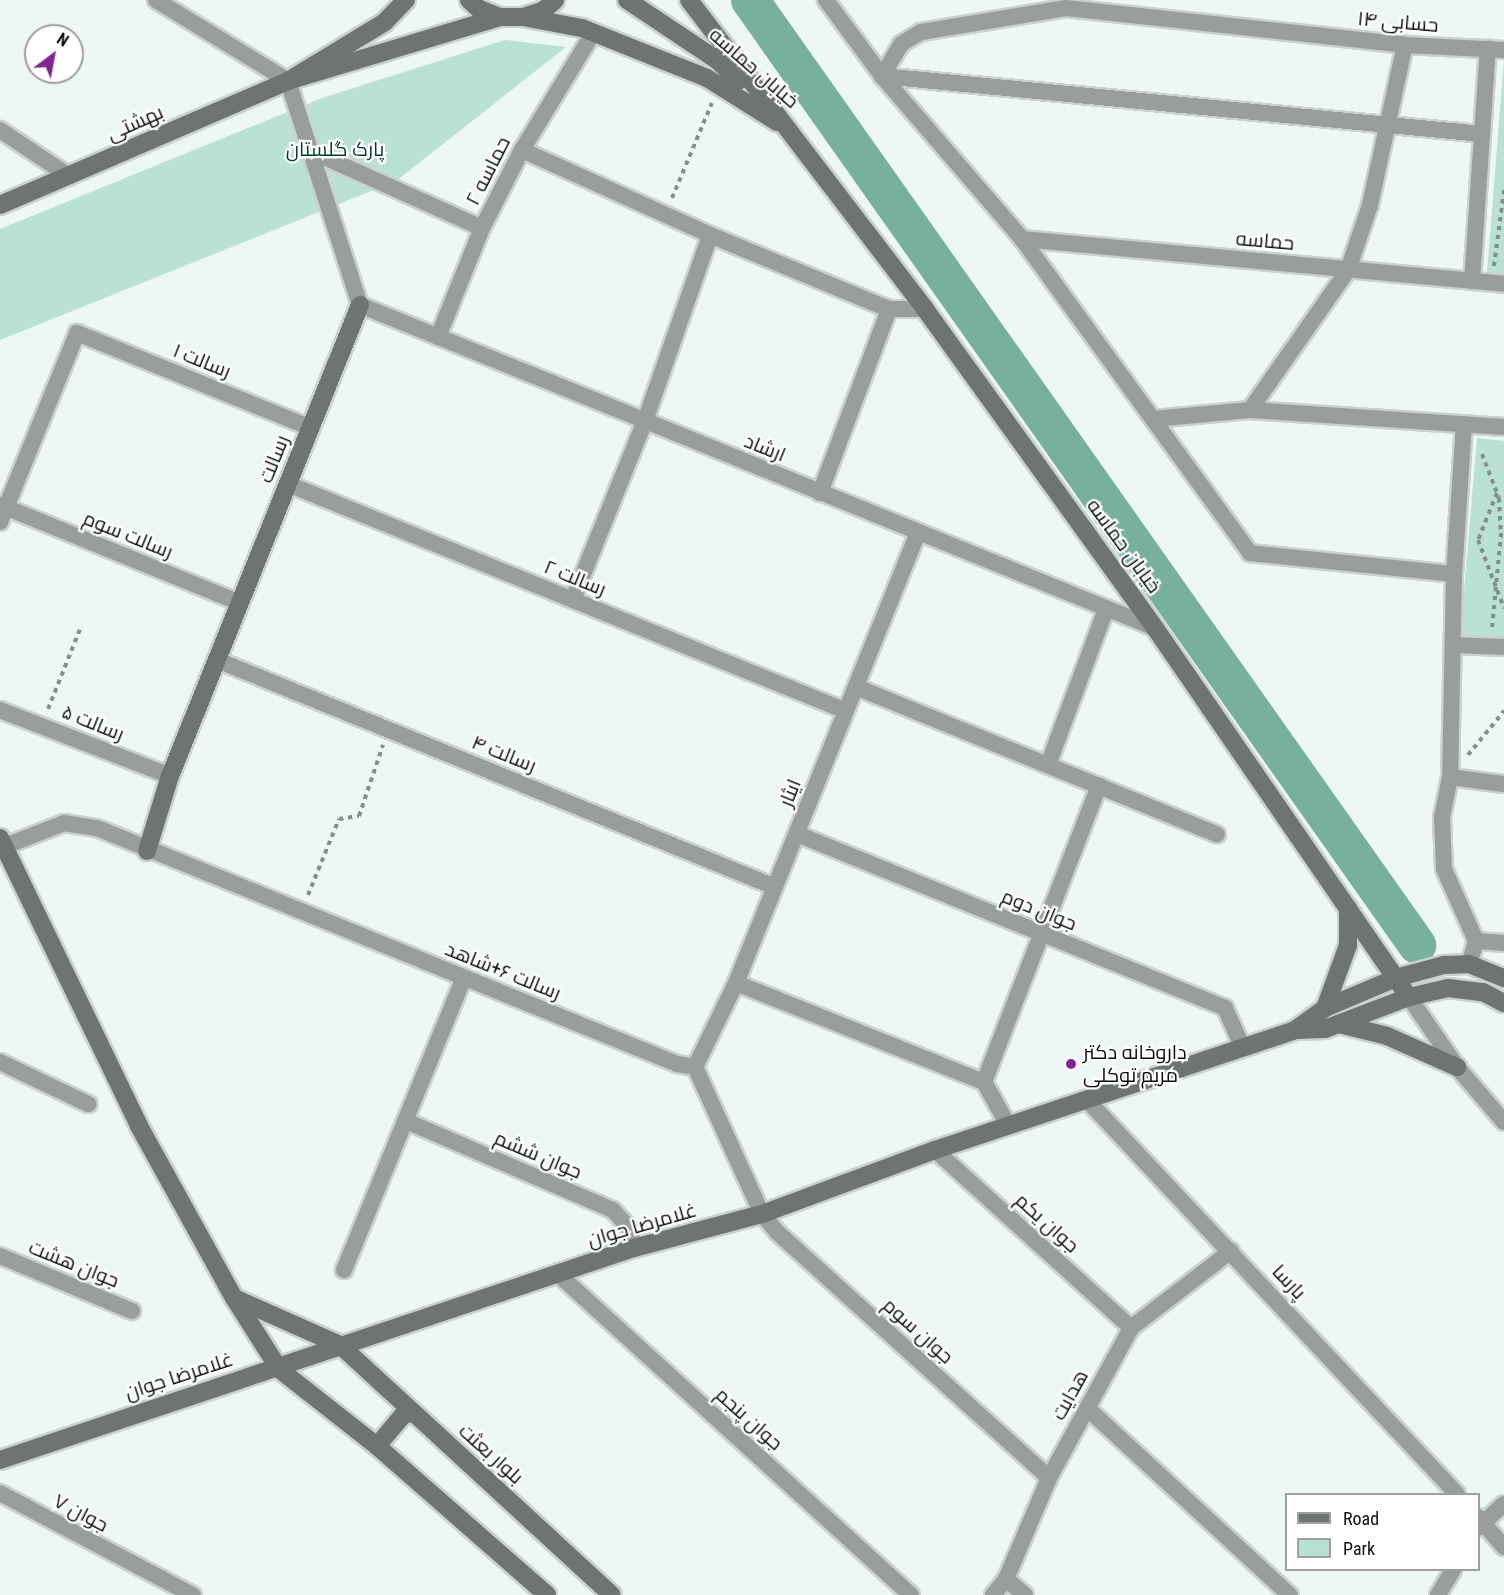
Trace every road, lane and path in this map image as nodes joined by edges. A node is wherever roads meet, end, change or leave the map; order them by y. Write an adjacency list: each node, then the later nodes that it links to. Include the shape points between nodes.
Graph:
1 (156, 0): 14 (street)
2 (406, 0): 14 (main road, via 385,22)
3 (469, 0): 8 (main road, via 479,9)
4 (555, 0): 9 (main road, via 544,10)
5 (627, 0): 18 (main road, خیابان حماسه, via 717,60)
6 (689, 0): 18 (main road)
7 (833, 4): 13 (street)
8 (500, 17): 9 (main road); 14 (main road)
9 (524, 17): 10 (main road, خیابان حماسه)
10 (593, 33): 15 (main road, خیابان حماسه); 20 (street, حماسه ۲)
11 (1406, 45): 12 (street, حسابی ۱۴); 13 (street, حسابی ۱۴, via 1066,8 921,32 901,44); 16 (street)
12 (1496, 50): 19 (street)
13 (882, 76): 16 (street); 28 (street)
14 (288, 81): 21 (street); 22 (main road, بهشتی)
15 (719, 85): 18 (main road, خیابان حماسه); 25 (path)
16 (1390, 125): 19 (street); 30 (street)
17 (0, 130): 22 (street)
18 (790, 130): 35 (main road, خیابان حماسه)
19 (1482, 134): 31 (street)
20 (522, 150): 25 (street); 26 (street, حماسه ۲)
21 (313, 152): 26 (street); 33 (street)
22 (69, 177): 24 (main road, بهشتی)
23 (1504, 190): 29 (path)
24 (0, 205)
25 (665, 215): 27 (street)
26 (483, 228): 36 (street, حماسه ۲)
27 (710, 235): 34 (street); 39 (street)
28 (1022, 239): 30 (street, حماسه); 38 (street)
29 (1494, 267)
30 (1348, 270): 31 (street, حماسه); 37 (street)
31 (1472, 281): 32 (street, حماسه)
32 (1504, 284)
33 (360, 305): 36 (street, ارشاد); 42 (main road, رسالت)
34 (889, 309): 35 (street); 44 (street)
35 (925, 309): 54 (main road, خیابان حماسه)
36 (438, 337): 39 (street, ارشاد)
37 (1250, 410): 38 (street); 40 (street)
38 (1153, 419): 48 (street, via 1250,553)
39 (645, 421): 44 (street, ارشاد); 50 (street)
40 (1467, 425): 41 (street); 45 (path); 48 (street)
41 (1504, 427)
42 (311, 428): 43 (main road, رسالت); 46 (street, رسالت ۱, via 77,333)
43 (288, 484): 50 (street, رسالت ۲); 51 (main road, رسالت)
44 (820, 493): 47 (street, ارشاد)
45 (1497, 493): 49 (path, via 1500,533); 49 (path, via 1478,540)
46 (2, 512): 51 (street, رسالت سوم)
47 (918, 532): 53 (street, ارشاد); 59 (street, ایثار)
48 (1454, 574): 56 (street)
49 (1496, 591): 52 (path); 57 (path)
50 (573, 600): 61 (street, رسالت ۲)
51 (240, 603): 58 (main road, رسالت)
52 (1504, 608)
53 (1106, 609): 54 (street, ارشاد); 65 (street)
54 (1155, 628): 75 (main road, خیابان حماسه)
55 (80, 629): 63 (path)
56 (1453, 645): 57 (street); 67 (street)
57 (1496, 647)
58 (217, 660): 64 (street, رسالت ۴); 66 (main road, رسالت)
59 (856, 687): 61 (street, ایثار); 65 (street)
60 (0, 710): 63 (street, رسالت ۵)
61 (846, 711): 70 (street, ایثار)
62 (1504, 711): 67 (path)
63 (42, 724): 66 (street, رسالت ۵)
64 (387, 730): 74 (street, رسالت ۴); 76 (path, via 359,816 339,819)
65 (1048, 765): 69 (street)
66 (170, 776): 73 (main road, رسالت)
67 (1450, 777): 68 (street); 78 (street, via 1442,817 1444,868)
68 (1504, 784)
69 (1100, 786): 71 (street); 77 (street)
70 (796, 834): 74 (street, ایثار); 77 (street, جوان دوم)
71 (1217, 834)
72 (1, 844): 73 (street, رسالت ۶+شاهد, via 64,823 96,828); 107 (main road, via 139,1126)
73 (147, 851): 76 (street, رسالت ۶+شاهد)
74 (775, 887): 84 (street, ایثار)
75 (1348, 908): 82 (main road, خیابان حماسه); 87 (main road, via 1348,945)
76 (302, 912): 81 (street, رسالت ۶+شاهد)
77 (1040, 933): 90 (street, جوان دوم, via 1225,1008); 94 (street)
78 (1476, 940): 79 (street); 80 (street)
79 (1504, 943)
80 (1469, 964): 82 (main road, غلامرضا جوان, via 1444,965); 83 (main road)
81 (464, 978): 92 (street, رسالت ۶+شاهد, via 677,1064); 97 (street)
82 (1396, 978): 85 (main road, خیابان حماسه); 87 (main road, غلامرضا جوان)
83 (1504, 978)
84 (736, 983): 92 (street, ایثار); 94 (street)
85 (1409, 997): 86 (main road, غلامرضا جوان, via 1448,987 1483,992); 88 (main road, غلامرضا جوان); 93 (street)
86 (1504, 1003)
87 (1324, 1008): 89 (main road, غلامرضا جوان)
88 (1339, 1024): 89 (main road, غلامرضا جوان, via 1325,1029); 93 (main road, via 1404,1042)
89 (1295, 1030): 90 (main road, غلامرضا جوان)
90 (1243, 1048): 95 (main road, غلامرضا جوان)
91 (1, 1064): 96 (street)
92 (694, 1067): 101 (street)
93 (1457, 1067): 98 (street)
94 (984, 1082): 99 (street)
95 (1087, 1100): 99 (main road, غلامرضا جوان); 103 (street, پارسا)
96 (88, 1104)
97 (405, 1121): 102 (street, جوان ششم, via 613,1210 630,1229); 105 (street)
98 (1504, 1122)
99 (1008, 1125): 100 (main road, غلامرضا جوان)
100 (935, 1150): 101 (main road, غلامرضا جوان); 109 (street, جوان یکم)
101 (762, 1214): 102 (main road, غلامرضا جوان); 116 (street, جوان سوم)
102 (634, 1248): 106 (main road, غلامرضا جوان)
103 (1231, 1251): 109 (street, هدایت); 118 (street, پارسا)
104 (0, 1256): 108 (street, جوان هشت)
105 (344, 1270)
106 (558, 1274): 110 (main road, غلامرضا جوان); 127 (street, جوان پنجم)
107 (234, 1298): 110 (main road, بلوار بعثت); 111 (main road)
108 (132, 1311)
109 (1131, 1328): 112 (street, هدایت)
110 (340, 1345): 111 (main road, غلامرضا جوان); 113 (main road, بلوار بعثت)
111 (279, 1369): 114 (main road); 115 (main road, غلامرضا جوان)
112 (1087, 1408): 116 (street, هدایت); 130 (street)
113 (412, 1412): 114 (main road, via 402,1416); 126 (main road, بلوار بعثت)
114 (377, 1446): 125 (main road)
115 (5, 1455)
116 (1049, 1478): 123 (street, هدایت)
117 (0, 1493): 124 (street, جوان ۷)
118 (1456, 1493)
119 (1504, 1504): 120 (street)
120 (1480, 1522): 121 (street)
121 (1504, 1547)
122 (1453, 1571): 131 (street)
123 (1006, 1579): 128 (street, هدایت); 129 (street)
124 (193, 1595)
125 (547, 1595)
126 (612, 1595)
127 (911, 1595)
128 (993, 1595)
129 (1024, 1595)
130 (1290, 1595)
131 (1438, 1595)

